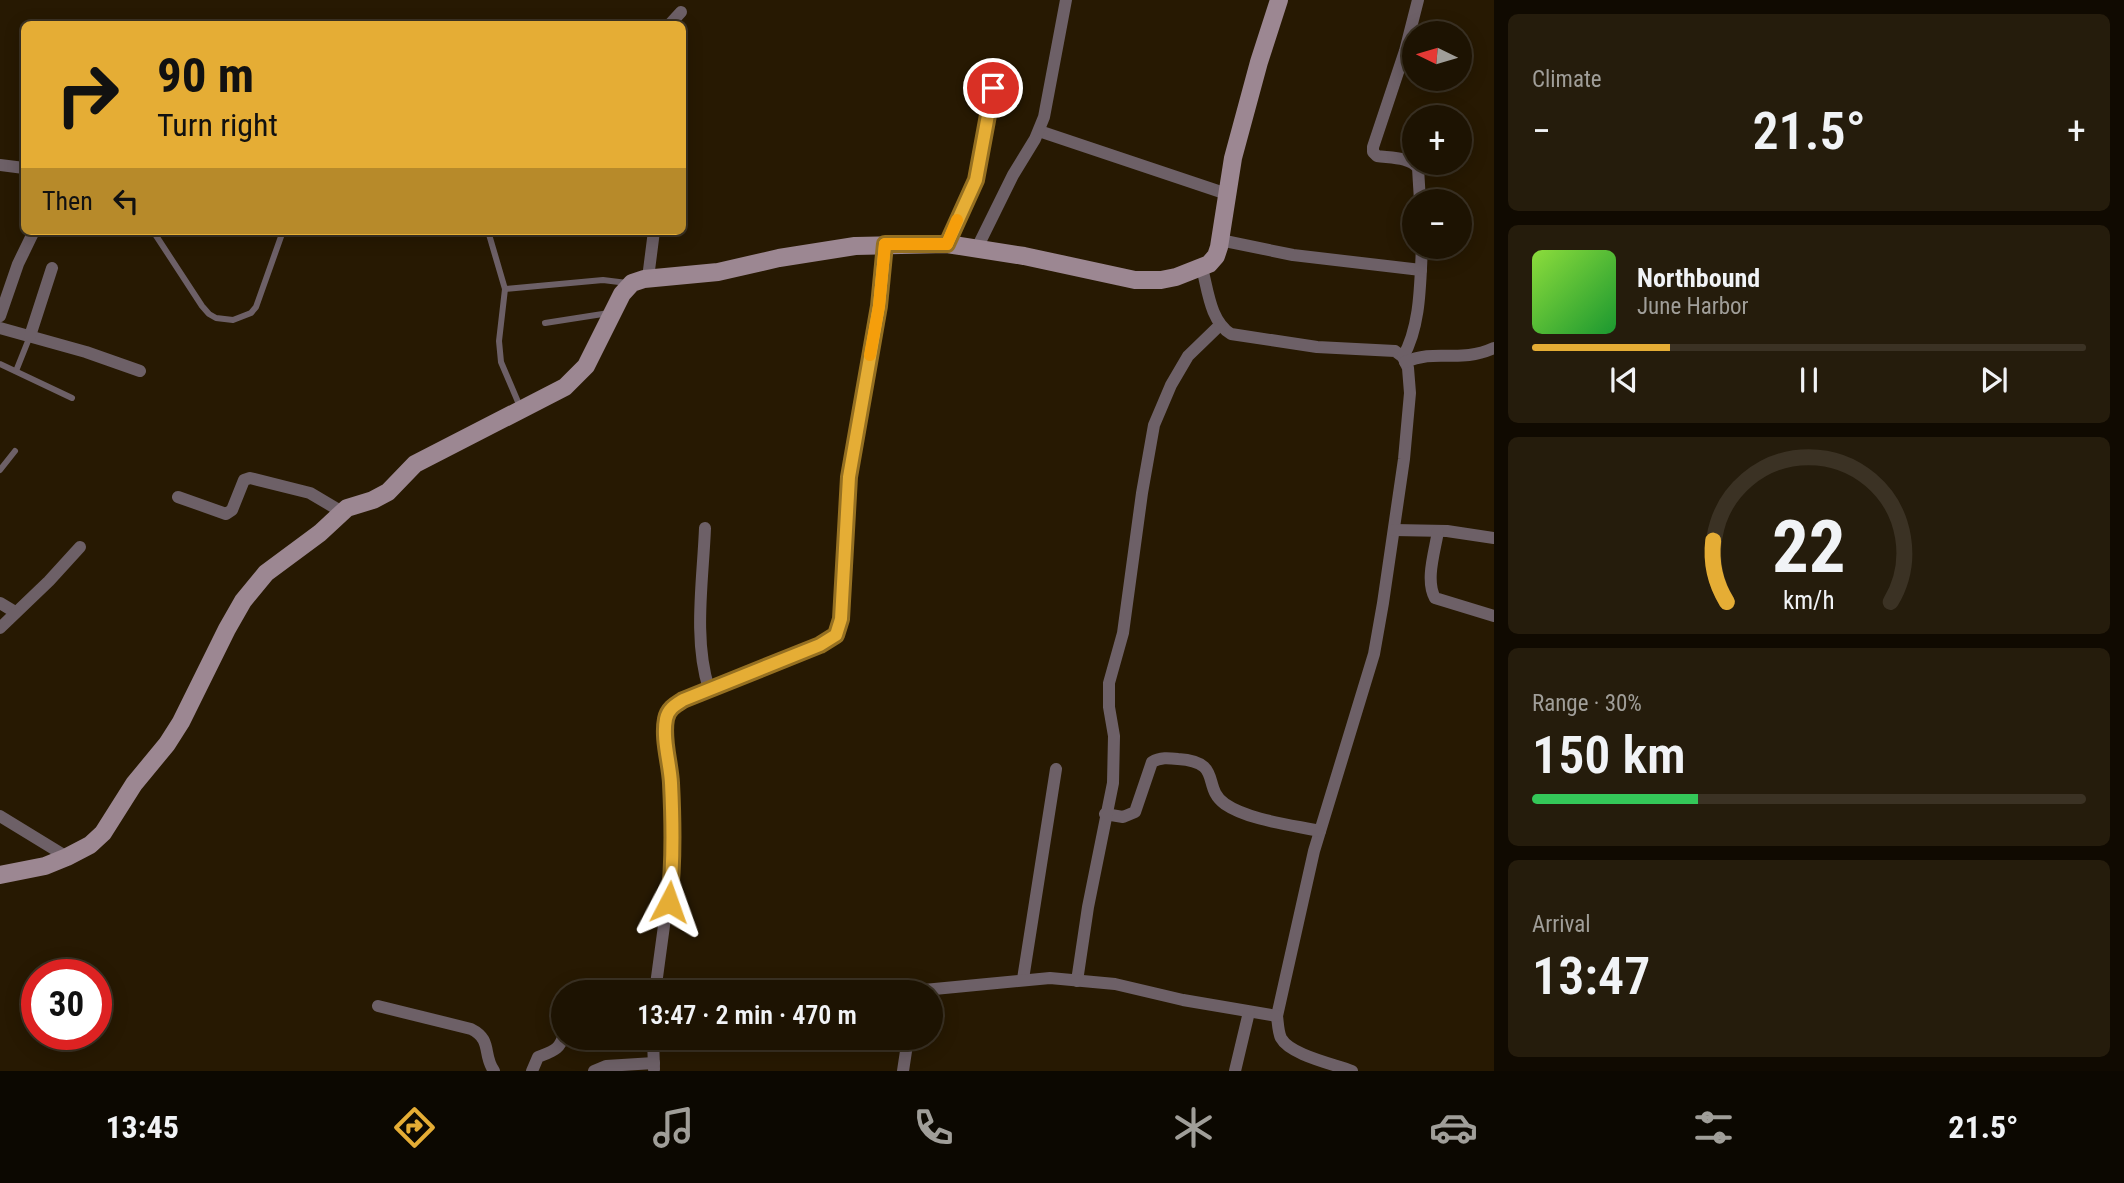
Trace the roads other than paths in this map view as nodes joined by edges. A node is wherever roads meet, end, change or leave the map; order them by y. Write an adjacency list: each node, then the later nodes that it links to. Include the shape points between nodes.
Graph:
1 (1066, 0): 7 (street)
2 (1279, 0): 11 (street, via 1249,98)
3 (1418, 0): 10 (street, via 1373,152 1415,164)
4 (681, 12): 5 (street)
5 (673, 21)
6 (997, 72): 19 (street, via 976,180)
7 (1039, 131): 11 (street); 20 (street)
8 (0, 165): 9 (street)
9 (21, 168)
10 (1419, 189)
11 (1227, 194): 17 (street)
12 (32, 235): 28 (street)
13 (156, 235): 14 (lane, via 202,306 216,318 233,320 257,307)
14 (282, 235)
15 (489, 235): 26 (lane)
16 (653, 235): 25 (street)
17 (1220, 240): 23 (street, via 1216,256); 24 (street, via 1293,255)
18 (885, 244): 19 (street); 25 (street); 53 (street, via 879,306 849,477 839,629 820,645)
19 (947, 244): 20 (street)
20 (977, 248): 23 (street, via 1135,280 1161,280)
21 (1421, 259): 24 (street)
22 (52, 268): 32 (street)
23 (1202, 268): 30 (street)
24 (1420, 270): 34 (street, via 1413,334)
25 (640, 281): 26 (lane); 27 (street, via 622,294)
26 (505, 289): 39 (lane, via 501,362)
27 (612, 313): 29 (lane); 39 (street, via 578,376)
28 (0, 316)
29 (545, 323)
30 (1220, 325): 34 (street, via 1231,334 1317,347 1395,351); 55 (street, via 1188,356 1154,425 1122,633 1109,683 1113,783)
31 (0, 328): 32 (street)
32 (30, 336): 36 (lane); 37 (street)
33 (1494, 348): 34 (street, via 1466,357)
34 (1404, 359): 45 (street, via 1410,383 1408,418)
35 (0, 364): 36 (lane)
36 (16, 371): 38 (lane)
37 (140, 371)
38 (72, 398)
39 (522, 411): 43 (street, via 415,464 388,492)
40 (15, 451): 41 (lane)
41 (0, 470)
42 (178, 497): 43 (street, via 226,514 244,480 250,478 310,493)
43 (342, 512): 58 (street, via 266,573 252,590 167,744 103,833)
44 (705, 528): 53 (street, via 702,660)
45 (1394, 530): 46 (street); 57 (street, via 1374,654)
46 (1438, 531): 47 (street); 51 (street, via 1431,581 1435,598)
47 (1494, 538)
48 (80, 547): 50 (street)
49 (0, 603): 50 (street)
50 (15, 612): 52 (street)
51 (1494, 617)
52 (0, 628)
53 (709, 689): 61 (street, via 683,700 666,716 671,874)
54 (1056, 769): 60 (street)
55 (1105, 814): 57 (street, via 1123,817 1135,812 1157,758 1184,759 1206,768 1225,804); 62 (street)
56 (0, 816): 58 (street)
57 (1320, 831): 66 (street)
58 (67, 858): 59 (street)
59 (0, 875)
60 (1023, 979): 62 (street); 63 (street)
61 (657, 980)
62 (1077, 981): 65 (street, via 1115,984)
63 (943, 988)
64 (378, 1006): 70 (street, via 482,1034 488,1062)
65 (1249, 1012): 66 (street); 74 (street)
66 (1277, 1016): 75 (street, via 1280,1037 1287,1045)
67 (556, 1050): 71 (street, via 538,1057)
68 (906, 1050): 73 (street)
69 (654, 1067): 72 (street, via 606,1066)
70 (495, 1071)
71 (532, 1071)
72 (594, 1071)
73 (903, 1071)
74 (1234, 1071)
75 (1352, 1071)

